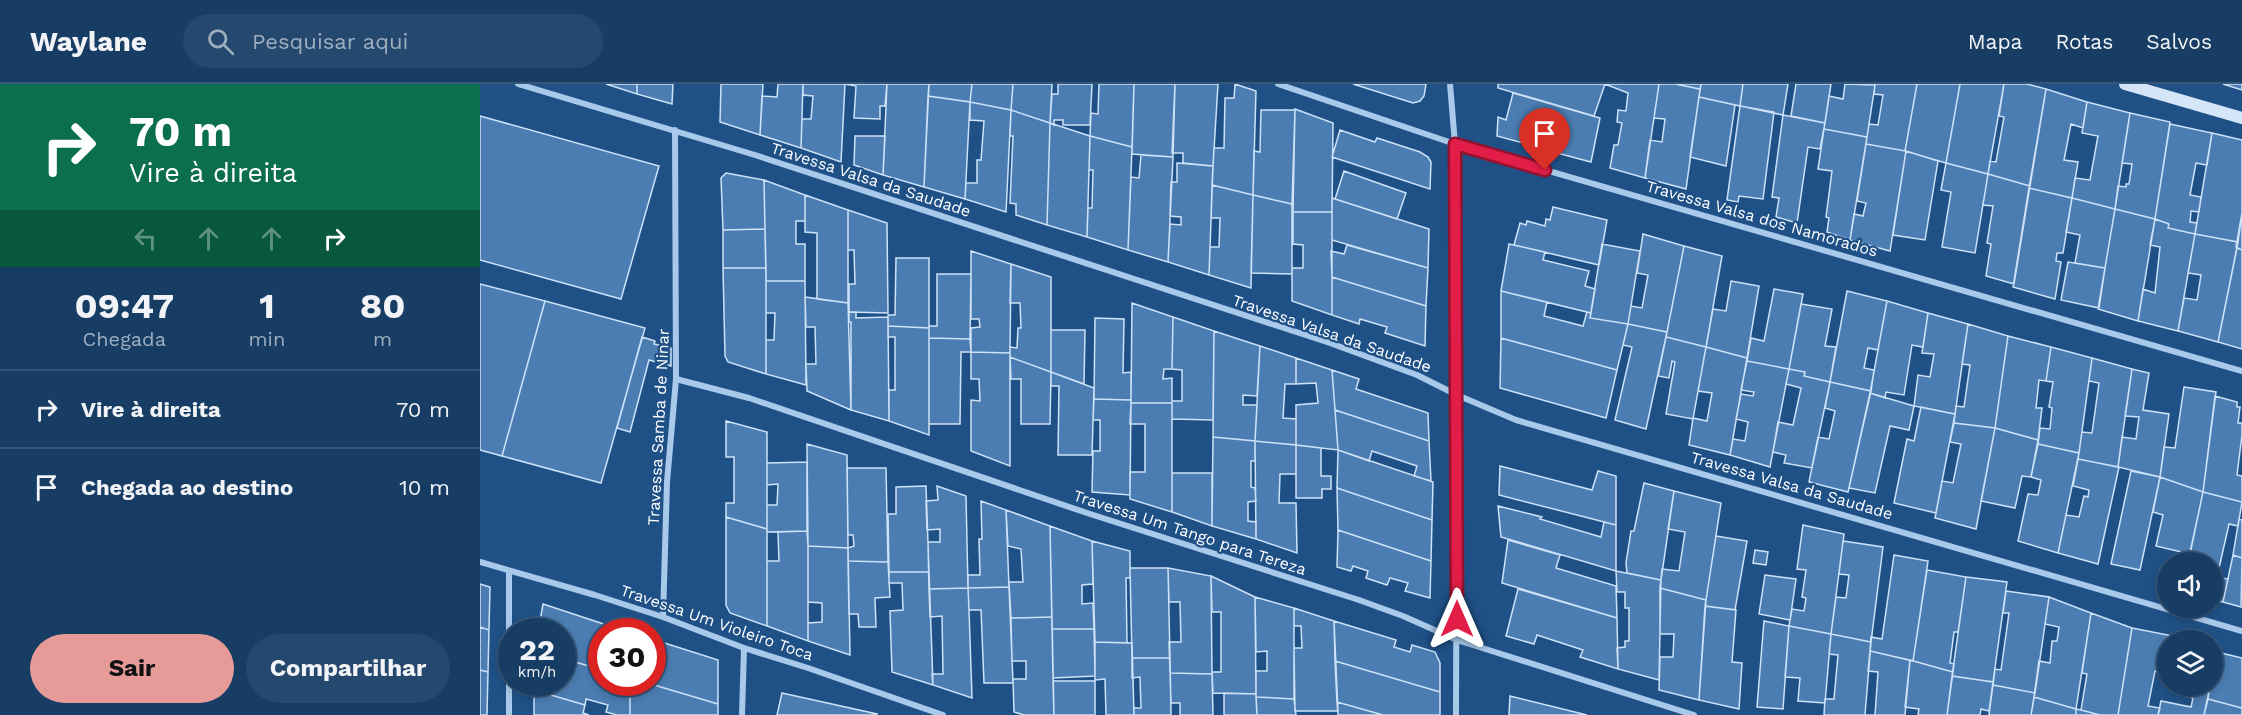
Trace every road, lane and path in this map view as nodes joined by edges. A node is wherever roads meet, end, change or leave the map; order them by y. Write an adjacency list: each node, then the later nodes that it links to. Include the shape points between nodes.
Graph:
1 (518, 84): 6 (street, Travessa Valsa da Saudade)
2 (1278, 84): 7 (street, Travessa Valsa dos Namorados)
3 (1450, 84): 7 (street)
4 (2125, 84): 5 (street)
5 (2242, 118)
6 (675, 130): 9 (street, Travessa Samba de Ninar); 10 (street, Travessa Valsa da Saudade, via 1330,343 1417,375)
7 (1455, 144): 8 (street, Travessa Valsa dos Namorados); 10 (street)
8 (2242, 371)
9 (676, 379): 13 (street, Travessa Samba de Ninar, via 667,482); 15 (street, Travessa Um Tango para Tereza, via 749,398 1359,600)
10 (1457, 395): 14 (street, Travessa Valsa da Saudade, via 1516,420); 15 (street)
11 (480, 562): 12 (street, Travessa Um Violeiro Toca)
12 (509, 572): 13 (street, Travessa Um Violeiro Toca); 17 (street)
13 (663, 617): 16 (street, Travessa Um Violeiro Toca)
14 (2242, 631)
15 (1457, 640): 20 (street); 21 (street, Travessa Um Tango para Tereza)
16 (744, 648): 18 (street); 19 (street, Travessa Um Violeiro Toca)
17 (508, 715)
18 (742, 715)
19 (943, 715)
20 (1456, 715)
21 (1694, 715)

